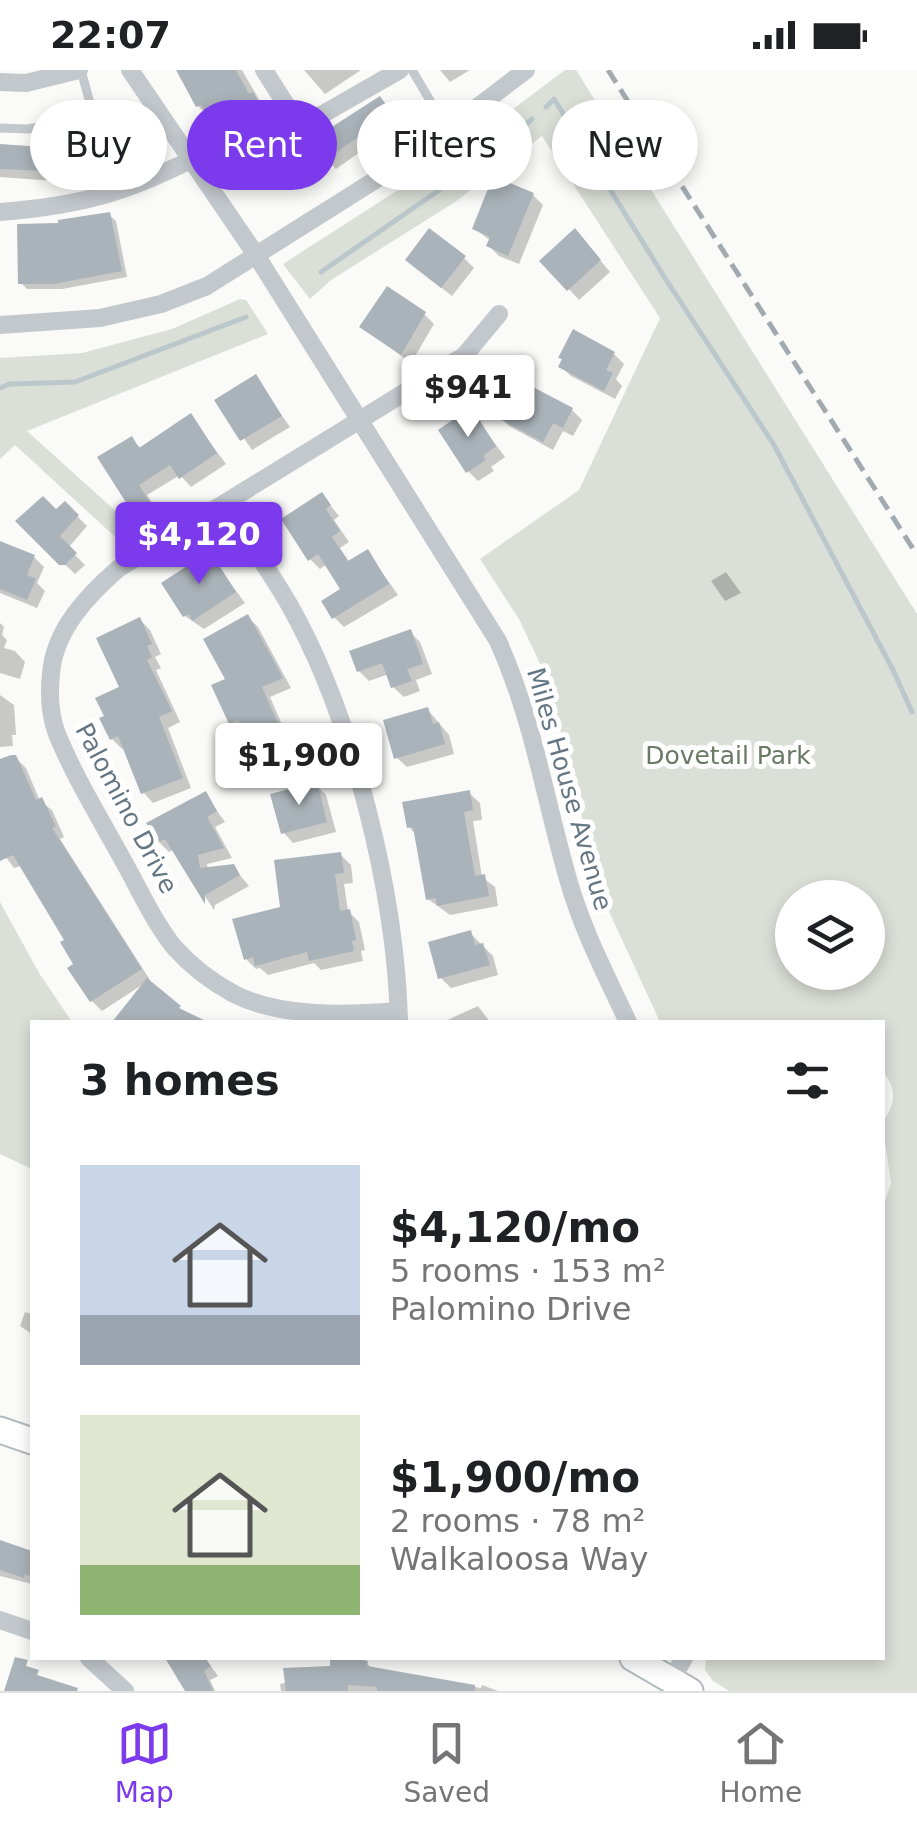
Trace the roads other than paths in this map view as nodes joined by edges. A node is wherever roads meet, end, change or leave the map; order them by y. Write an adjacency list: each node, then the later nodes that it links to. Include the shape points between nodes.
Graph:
1 (80, 70): 7 (street); 10 (lane, via 94,118)
2 (130, 70): 11 (street, Miles House Avenue)
3 (264, 70): 4 (street, via 290,111 316,118)
4 (400, 70)
5 (412, 70): 8 (lane)
6 (520, 76): 9 (street)
7 (0, 82)
8 (430, 100)
9 (489, 100)
10 (0, 128)
11 (187, 152)
12 (187, 162): 15 (street, via 137,187 56,208)
13 (213, 190): 16 (street, Miles House Avenue)
14 (359, 190): 16 (street)
15 (0, 212)
16 (256, 255): 18 (street, via 207,286 161,304 100,318); 19 (street, Miles House Avenue)
17 (499, 314): 19 (street, Palomino Drive, via 464,356)
18 (0, 325)
19 (360, 420): 20 (street, Palomino Drive); 22 (street, Miles House Avenue, via 498,641 534,736 580,919)
20 (224, 504): 21 (street, via 291,607 348,746 391,923); 21 (street, Palomino Drive, via 119,568 82,604 50,670 56,730 174,946 204,975 268,1005)
21 (398, 1016)
22 (627, 1020)
23 (0, 1430): 24 (main road)
24 (30, 1439)
25 (0, 1620): 26 (street)
26 (30, 1629)
27 (91, 1660): 30 (street)
28 (638, 1660): 29 (main road)
29 (682, 1676)
30 (125, 1691)

